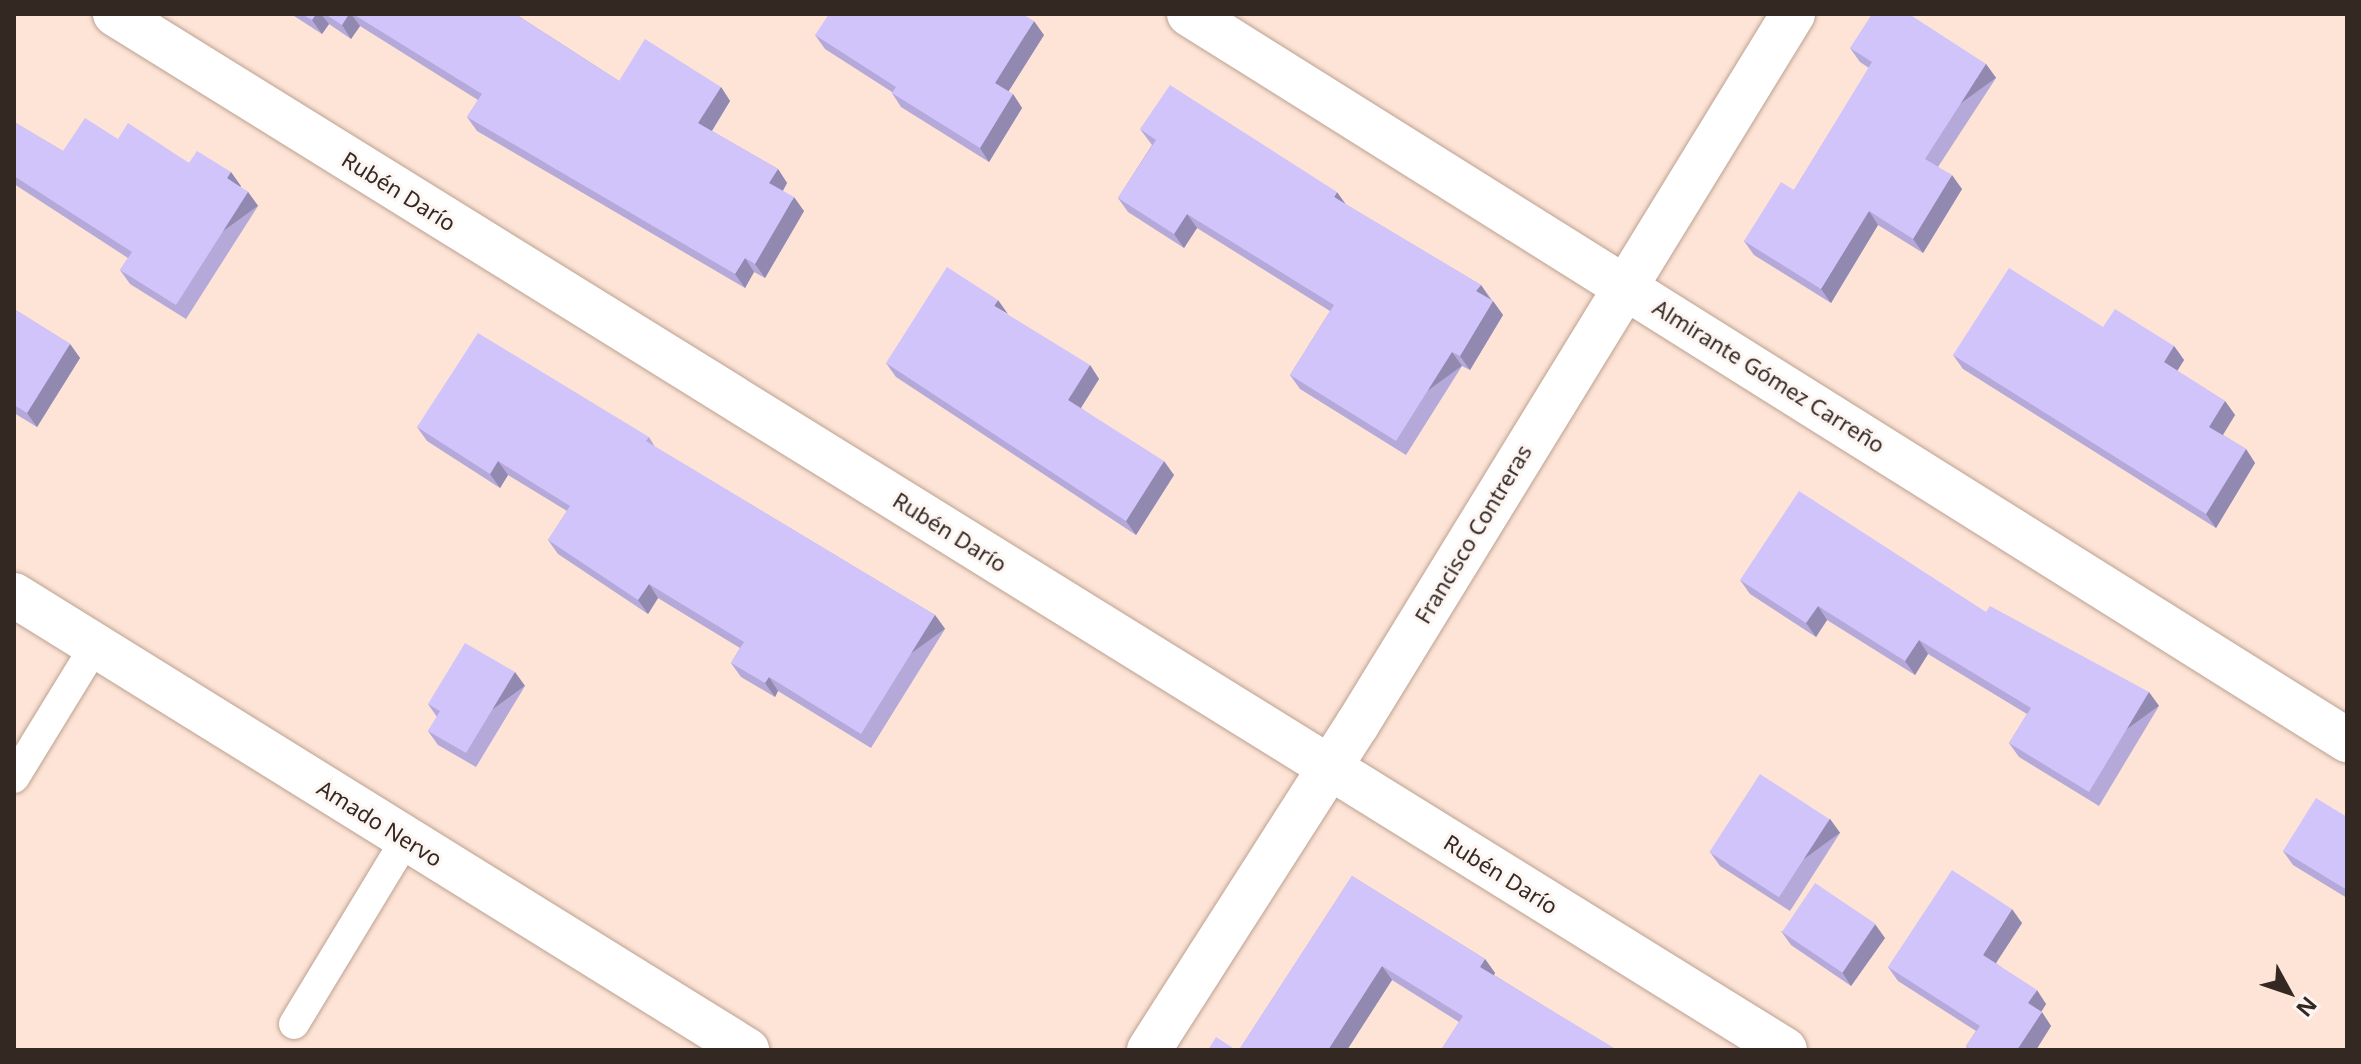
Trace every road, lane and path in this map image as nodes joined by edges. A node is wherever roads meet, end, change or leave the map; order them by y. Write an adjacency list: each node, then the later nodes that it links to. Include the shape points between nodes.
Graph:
1 (115, 14): 8 (street, Rubén Darío)
2 (1189, 14): 4 (street, Almirante Gómez Carreño)
3 (1793, 14): 4 (street, Francisco Contreras)
4 (1625, 286): 7 (street, Almirante Gómez Carreño); 8 (street, Francisco Contreras)
5 (14, 595): 6 (street, Amado Nervo)
6 (95, 646): 9 (lane); 10 (street, Amado Nervo)
7 (2347, 740)
8 (1330, 768): 13 (street, Francisco Contreras); 14 (street, Rubén Darío)
9 (14, 778)
10 (406, 839): 11 (lane); 12 (street, Amado Nervo)
11 (294, 1024)
12 (718, 1043)
13 (1149, 1050)
14 (1785, 1050)

